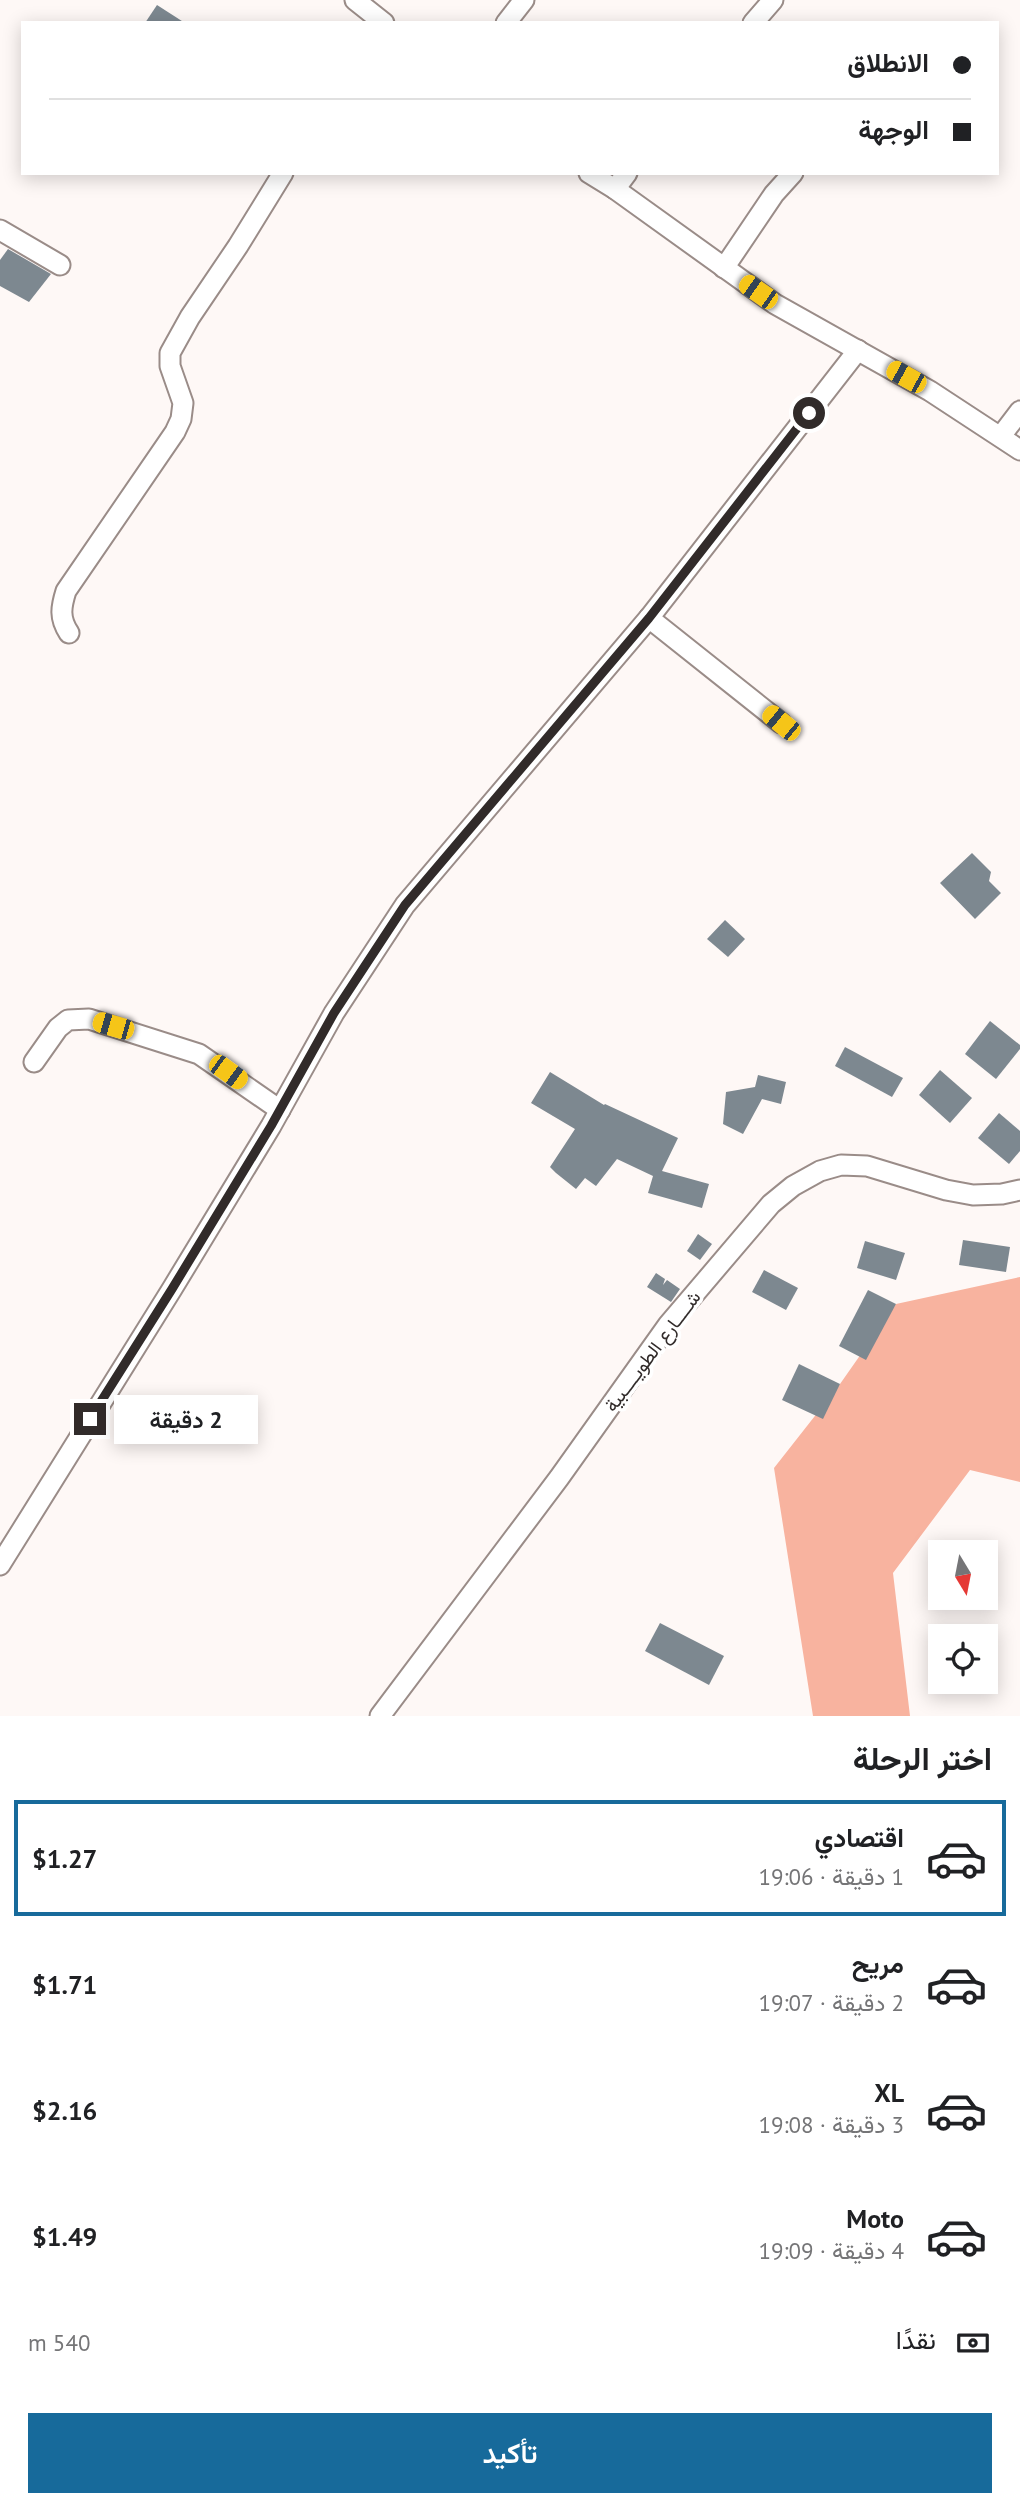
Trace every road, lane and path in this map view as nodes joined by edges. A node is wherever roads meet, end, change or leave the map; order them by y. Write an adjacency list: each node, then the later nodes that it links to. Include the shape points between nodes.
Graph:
1 (355, 0): 4 (street)
2 (524, 0): 5 (street)
3 (774, 0): 6 (street)
4 (381, 21)
5 (508, 21)
6 (755, 21)
7 (282, 175): 20 (street, via 170,353 183,403 181,419 66,591 62,623)
8 (592, 175): 11 (street)
9 (626, 175): 11 (street)
10 (791, 175): 14 (street)
11 (615, 189): 14 (street)
12 (0, 230): 13 (street)
13 (60, 265)
14 (724, 268): 15 (street, via 775,304)
15 (858, 350): 17 (street); 19 (street)
16 (1020, 411): 17 (street)
17 (1001, 436): 18 (street)
18 (1020, 450)
19 (649, 618): 21 (street); 23 (street, via 405,905 334,1013)
20 (69, 633)
21 (781, 723)
22 (34, 1062): 23 (street, via 68,1020 89,1019 199,1054)
23 (280, 1110): 25 (street)
24 (1020, 1190): 26 (street, شــــارع الطويــــبية, via 973,1195 867,1166 842,1165 820,1171 771,1204 668,1325)
25 (0, 1565)
26 (380, 1716)

